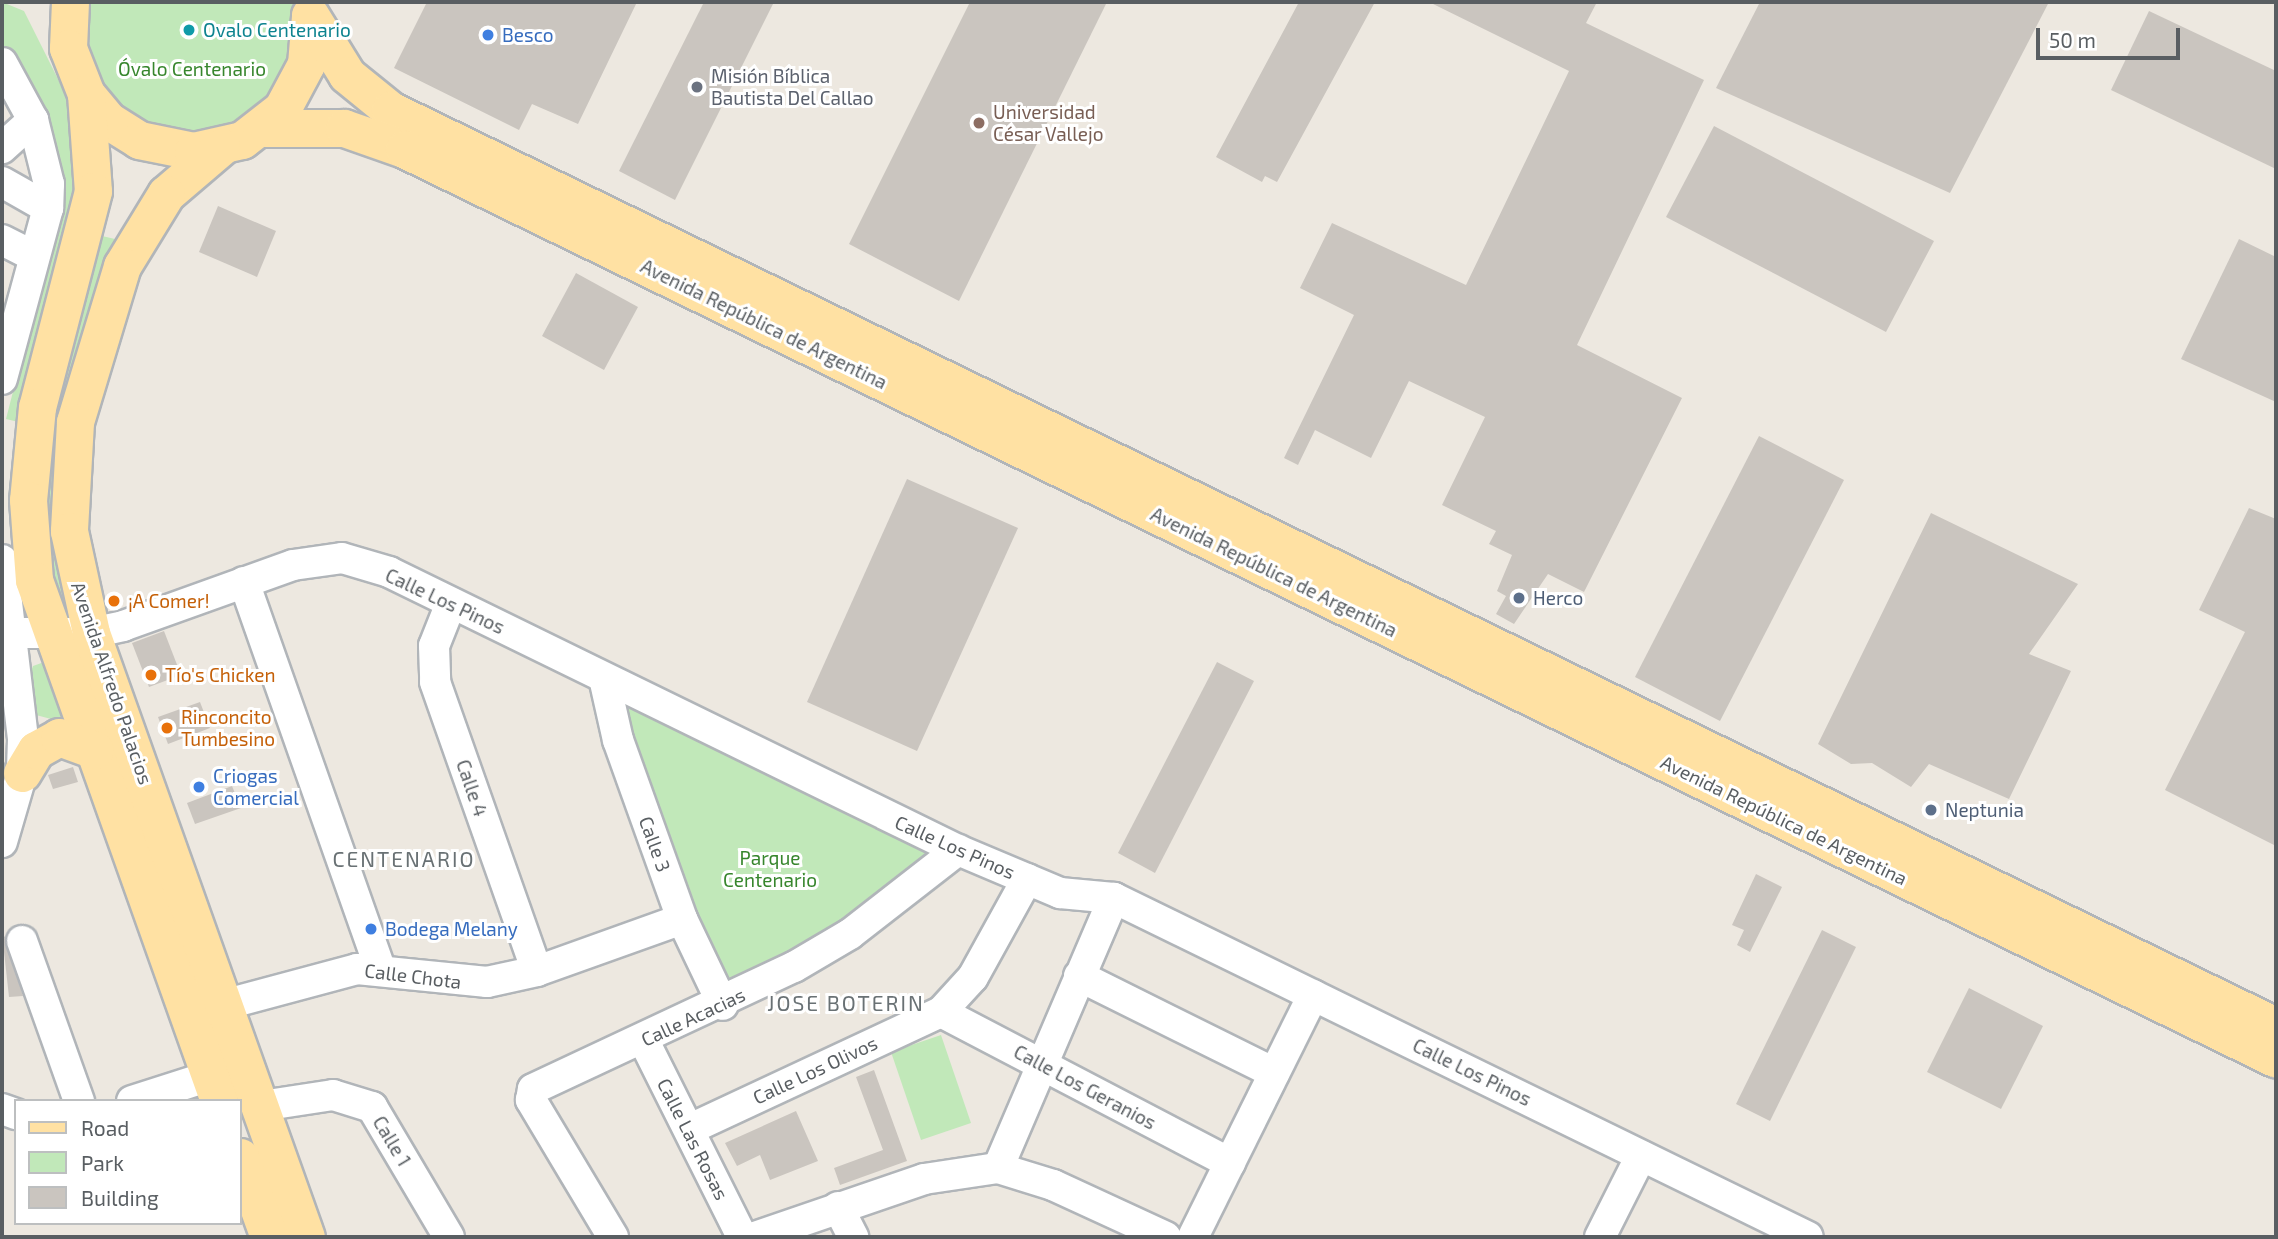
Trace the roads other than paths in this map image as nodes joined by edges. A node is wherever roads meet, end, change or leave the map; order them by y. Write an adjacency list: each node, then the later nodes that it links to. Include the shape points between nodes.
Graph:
1 (39, 2): 4 (main road)
2 (70, 2): 4 (main road)
3 (308, 9): 8 (main road, via 311,40 297,86); 11 (main road, Avenida República de Argentina, via 329,52 365,92)
4 (68, 48): 6 (main road)
5 (2, 64): 7 (street)
6 (86, 94): 9 (main road, via 109,121 139,140 165,149); 22 (main road, Avenida Alfredo Palacios, via 94,146 89,222 49,353 31,458 30,542)
7 (33, 120): 10 (street); 13 (street, via 45,161)
8 (261, 128): 9 (main road); 11 (main road, Avenida República de Argentina, via 317,124)
9 (221, 147): 21 (main road, Avenida Alfredo Palacios, via 149,214 122,266 86,373 68,501 74,569)
10 (2, 148)
11 (455, 158): 32 (main road, Avenida República de Argentina)
12 (2, 182): 13 (street)
13 (48, 208): 15 (street)
14 (2, 240): 15 (street)
15 (33, 256): 16 (street)
16 (3, 361)
17 (2, 560): 20 (street)
18 (244, 582): 19 (street, Calle Los Pinos, via 293,565 342,558); 21 (street, Calle Los Pinos); 35 (street)
19 (451, 603): 23 (street, Calle Los Pinos); 36 (street, Calle 4, via 434,646 435,682)
20 (7, 633): 22 (street, Calle Los Pinos); 25 (street)
21 (91, 633): 22 (street, Calle Los Pinos); 26 (main road, Avenida Alfredo Palacios)
22 (51, 635): 24 (main road, Avenida Alfredo Palacios)
23 (604, 678): 29 (street, Calle Los Pinos); 33 (street, Calle 3, via 618,740)
24 (95, 750): 25 (main road, via 59,737 36,750); 27 (main road, Avenida Alfredo Palacios)
25 (22, 773): 28 (street)
26 (155, 811): 27 (main road); 39 (main road, Avenida Alfredo Palacios)
27 (121, 822): 47 (main road, Avenida Alfredo Palacios)
28 (2, 842)
29 (958, 850): 30 (street, Calle Los Pinos); 40 (street, Calle Acacias, via 850,934)
30 (1027, 880): 31 (street, Calle Los Pinos, via 1060,893); 41 (street, via 973,977)
31 (1114, 898): 37 (street); 38 (street, Calle Los Pinos)
32 (1992, 905): 42 (main road, Avenida República de Argentina); 44 (main road, Avenida República de Argentina)
33 (682, 919): 36 (street, Calle Chota); 40 (street, Calle 3)
34 (22, 941): 48 (street)
35 (381, 970): 36 (street, Calle Chota, via 460,984); 39 (street, Calle Chota, via 330,973)
36 (537, 971)
37 (1079, 976): 45 (street); 46 (street)
38 (1313, 995): 46 (street); 52 (street, Calle Los Pinos)
39 (223, 1005): 50 (main road, Avenida Alfredo Palacios)
40 (723, 1005): 43 (street, Calle Acacias)
41 (941, 1012): 45 (street, Calle Los Geranios); 51 (street, Calle Los Olivos)
42 (2276, 1026)
43 (644, 1041): 51 (street, Calle Las Rosas); 61 (street, Calle Acacias, via 540,1082 531,1100)
44 (2276, 1059)
45 (1040, 1063): 54 (street, Calle Los Geranios); 55 (street)
46 (1274, 1073): 54 (street)
47 (215, 1088): 49 (street)
48 (78, 1099)
49 (145, 1099)
50 (261, 1106): 59 (main road, Avenida Alfredo Palacios); 60 (street, Calle 1, via 332,1095 372,1107)
51 (690, 1129): 62 (street, Calle Las Rosas)
52 (1641, 1156): 57 (street); 67 (street, Calle Los Pinos)
53 (242, 1163): 58 (main road)
54 (1230, 1163): 66 (street)
55 (998, 1168): 56 (street, via 924,1179); 65 (street, via 1053,1185)
56 (838, 1207): 63 (street); 64 (street)
57 (1605, 1236)
58 (269, 1237)
59 (306, 1237)
60 (448, 1237)
61 (613, 1237)
62 (742, 1237)
63 (755, 1237)
64 (853, 1237)
65 (1167, 1237)
66 (1193, 1237)
67 (1808, 1237)

